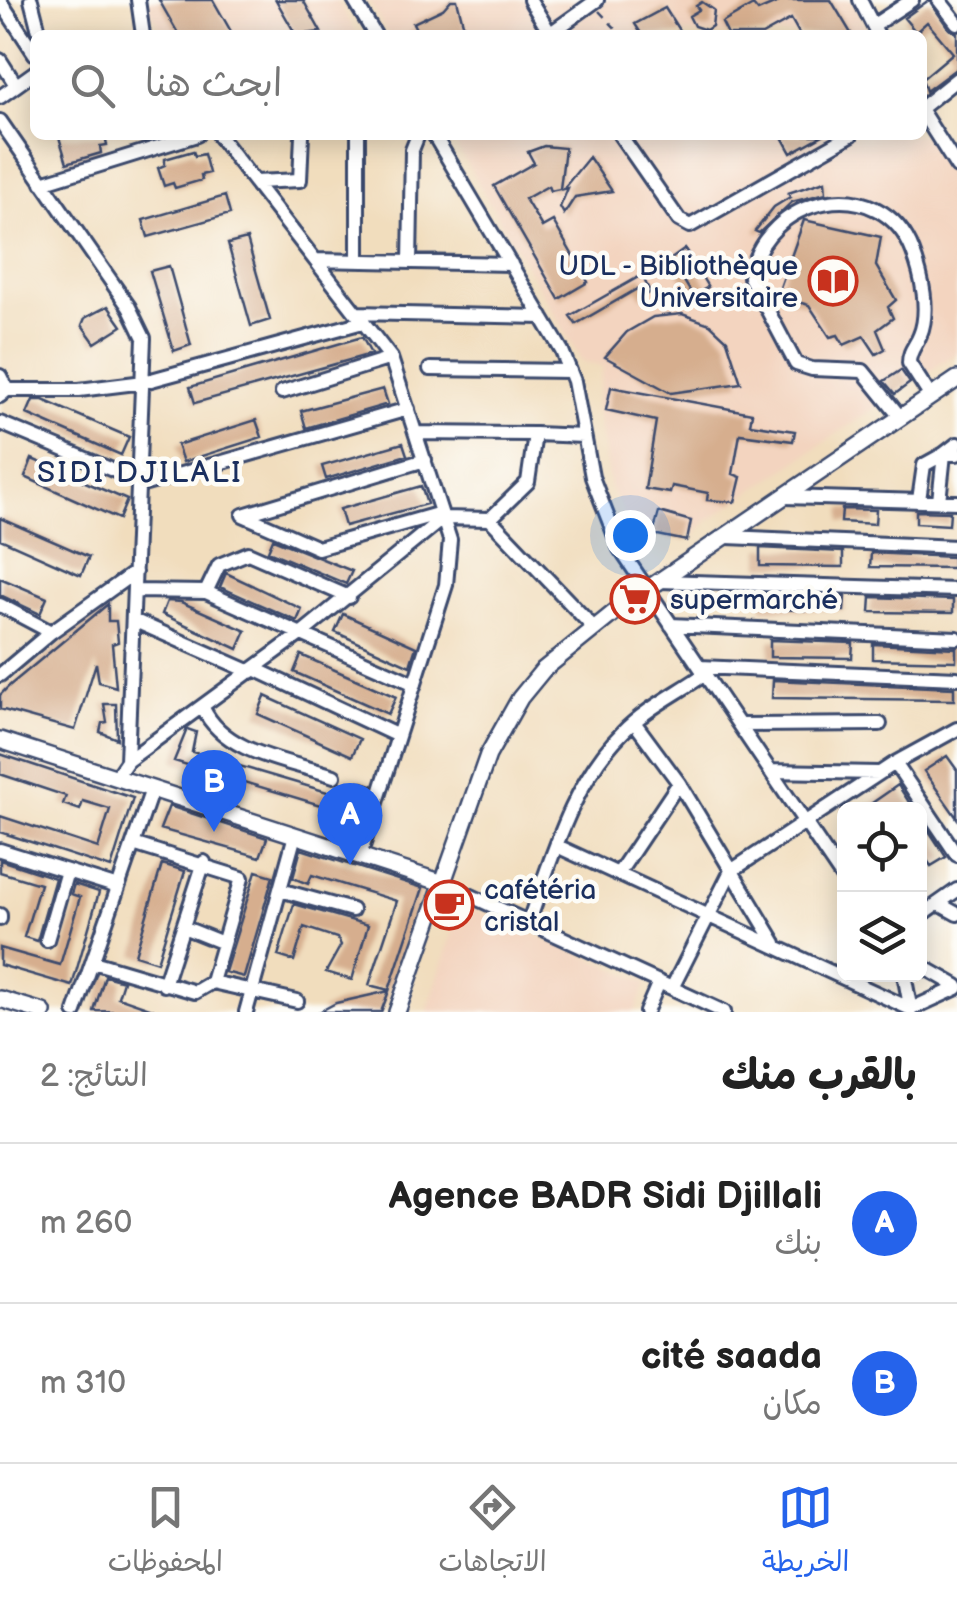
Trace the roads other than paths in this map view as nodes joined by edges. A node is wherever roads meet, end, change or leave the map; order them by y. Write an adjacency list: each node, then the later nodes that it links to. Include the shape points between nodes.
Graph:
1 (31, 0): 11 (street)
2 (138, 0): 12 (street)
3 (354, 0): 13 (street)
4 (530, 0): 14 (street)
5 (860, 0): 16 (street)
6 (912, 0): 16 (street)
7 (939, 0): 10 (street)
8 (0, 1): 17 (street)
9 (594, 2): 15 (street)
10 (957, 23)
11 (39, 30)
12 (142, 30)
13 (372, 30)
14 (548, 30)
15 (556, 30)
16 (876, 30)
17 (30, 46)
18 (0, 60): 21 (street)
19 (30, 75): 21 (street)
20 (957, 79): 23 (street)
21 (16, 85): 22 (street)
22 (0, 97)
23 (927, 105)
24 (927, 117): 34 (street)
25 (0, 121): 36 (street)
26 (181, 140): 36 (street)
27 (224, 140): 35 (street)
28 (302, 140): 35 (street, via 298,182)
29 (358, 140): 38 (street)
30 (416, 140): 39 (street)
31 (437, 140): 40 (street)
32 (623, 140): 33 (street, via 679,220 690,226)
33 (841, 140)
34 (957, 167)
35 (254, 182): 37 (street)
36 (42, 184): 48 (street, via 140,327)
37 (314, 260): 38 (street); 42 (street)
38 (358, 261): 39 (street)
39 (410, 262): 40 (street)
40 (511, 264): 41 (street)
41 (542, 317): 42 (street); 45 (street)
42 (360, 318): 43 (street); 48 (street)
43 (391, 358): 49 (street); 52 (street)
44 (430, 369): 45 (street)
45 (570, 371): 57 (street)
46 (0, 376): 50 (street)
47 (957, 379): 51 (main road)
48 (144, 382): 50 (street); 61 (street)
49 (282, 392)
50 (4, 393)
51 (932, 397): 53 (main road); 53 (street, via 909,363 925,322 920,277 904,234 884,215 851,202 790,213 762,243 750,277 790,357 804,368 862,370)
52 (408, 409): 55 (street); 61 (street)
53 (901, 418): 62 (main road)
54 (0, 423): 61 (street)
55 (416, 433): 56 (street); 60 (street)
56 (536, 434): 57 (street); 67 (street, via 528,482)
57 (584, 436): 71 (street, via 620,549)
58 (957, 444): 59 (street)
59 (950, 454): 63 (street, via 922,468); 64 (street)
60 (424, 460): 66 (street); 66 (street, via 243,515 318,548)
61 (140, 483): 70 (street)
62 (785, 497): 63 (street); 68 (main road)
63 (919, 500): 64 (street)
64 (940, 501): 65 (street)
65 (957, 502)
66 (442, 515): 67 (street); 75 (street); 87 (street, via 450,566)
67 (490, 520): 79 (street)
68 (727, 536): 69 (street); 71 (main road)
69 (957, 548)
70 (136, 572): 73 (street); 80 (street)
71 (653, 585): 72 (street); 78 (street); 79 (main road)
72 (957, 590)
73 (134, 591): 74 (street); 77 (street)
74 (206, 592): 75 (street, via 219,565 248,552); 81 (street)
75 (348, 597): 81 (street)
76 (0, 604): 80 (street)
77 (133, 620): 83 (street); 95 (street)
78 (672, 625): 82 (street); 84 (street)
79 (593, 627): 115 (main road, via 543,670 499,730)
80 (50, 632): 85 (street)
81 (302, 634): 83 (street); 87 (street)
82 (957, 638)
83 (253, 670): 88 (street); 93 (street)
84 (702, 670): 86 (street); 89 (street); 91 (street)
85 (0, 675)
86 (957, 678)
87 (415, 684): 93 (street)
88 (203, 708): 95 (street); 99 (street, via 216,732 232,742)
89 (634, 722): 101 (street); 106 (street, via 591,775)
90 (880, 724): 91 (street)
91 (739, 725): 97 (street)
92 (957, 729): 96 (street)
93 (398, 736): 109 (street)
94 (0, 740): 100 (main road)
95 (127, 762): 100 (street)
96 (895, 763): 98 (street); 108 (street)
97 (770, 771): 98 (street); 103 (street)
98 (881, 773): 103 (street)
99 (334, 776)
100 (116, 777): 102 (main road)
101 (678, 783): 113 (street); 114 (street)
102 (152, 789): 104 (main road); 105 (street)
103 (806, 823): 111 (street); 113 (street)
104 (295, 835): 109 (main road); 117 (street)
105 (133, 844): 110 (street); 116 (street)
106 (556, 846): 114 (street); 124 (street)
107 (0, 850): 112 (street)
108 (957, 855)
109 (360, 856): 115 (main road)
110 (204, 862): 125 (street); 127 (street, via 244,882)
111 (837, 870)
112 (67, 871): 116 (street); 126 (street)
113 (731, 871): 122 (street); 128 (street)
114 (618, 874): 122 (street)
115 (443, 883): 124 (street); 143 (main road)
116 (118, 887): 129 (street)
117 (280, 890): 120 (street); 136 (street)
118 (957, 890): 119 (street)
119 (939, 904): 121 (street); 123 (street)
120 (352, 910)
121 (927, 912)
122 (706, 914): 128 (street); 134 (street)
123 (957, 914)
124 (529, 920): 134 (street)
125 (184, 926): 127 (street); 133 (street)
126 (47, 940)
127 (223, 942): 131 (street)
128 (777, 945): 139 (street)
129 (92, 962): 133 (street); 141 (street)
130 (927, 971): 135 (street)
131 (212, 982): 133 (street, via 195,992); 136 (street)
132 (906, 982): 139 (street)
133 (164, 985)
134 (665, 985): 144 (street); 145 (street)
135 (957, 987): 139 (street)
136 (252, 989): 138 (street); 142 (street)
137 (0, 998): 140 (main road)
138 (297, 1001)
139 (911, 1010)
140 (43, 1012)
141 (76, 1012)
142 (246, 1012)
143 (400, 1012)
144 (646, 1012)
145 (724, 1012)

